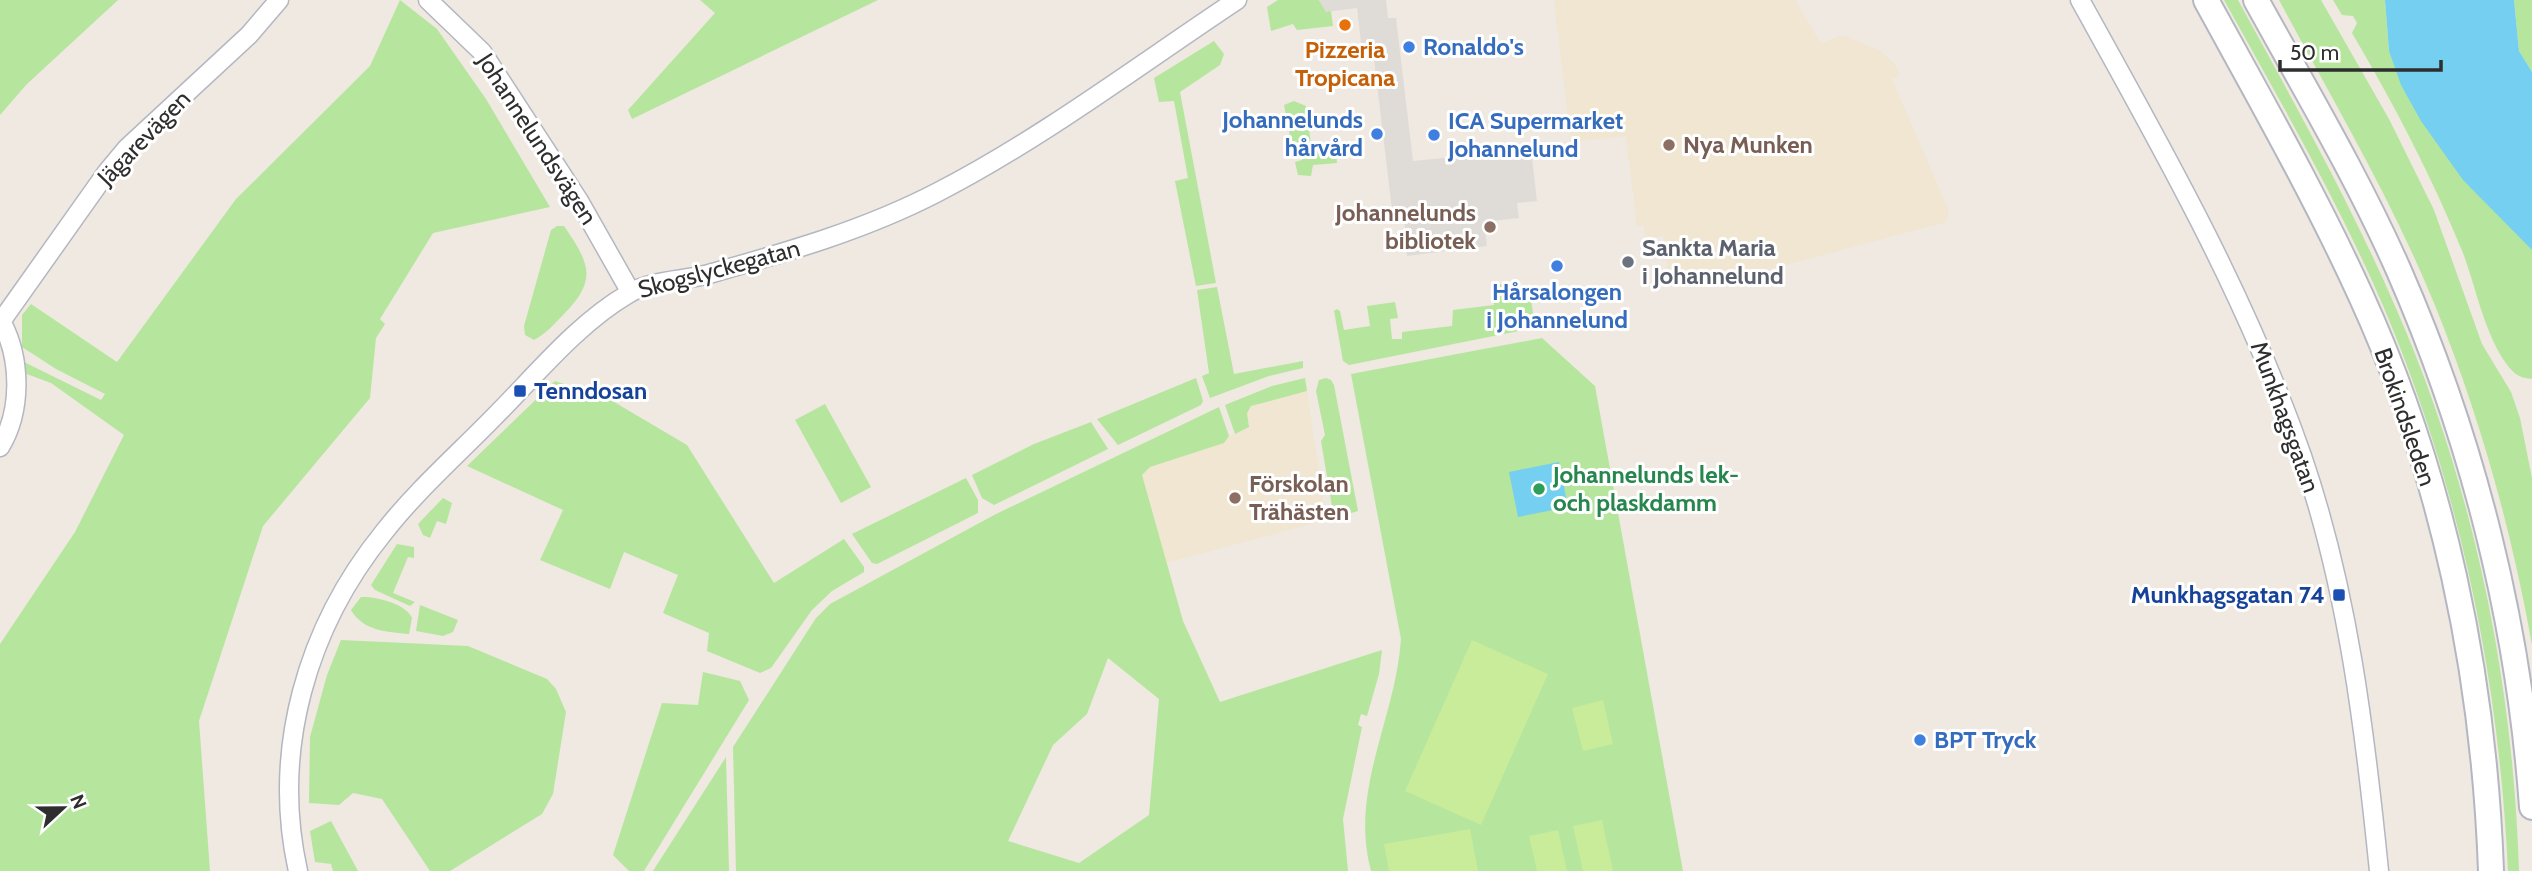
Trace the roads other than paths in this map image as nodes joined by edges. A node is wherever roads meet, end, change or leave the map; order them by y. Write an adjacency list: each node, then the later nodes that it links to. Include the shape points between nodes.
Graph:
1 (279, 0): 8 (street, Jägarevägen, via 249,35 136,139 107,172)
2 (428, 0): 7 (street, Johannelundsvägen, via 482,52 579,201)
3 (1237, 0): 7 (street, Skogslyckegatan, via 1002,155 936,193 819,242 691,279)
4 (2080, 0): 12 (street, Munkhagsgatan, via 2217,255 2266,362 2302,458 2354,664)
5 (2206, 0): 13 (main road, Brokindsleden, via 2342,256 2411,423 2458,596 2473,675 2485,762)
6 (2256, 0): 10 (main road, Brokindsleden, via 2381,233 2419,320 2455,425 2488,534 2513,645)
7 (630, 291): 11 (street, Skogslyckegatan, via 589,322 433,480 385,530 350,578 321,632 302,685 290,756 290,813)
8 (1, 323): 9 (street, via 14,352 16,376 15,406)
9 (0, 447)
10 (2532, 807)
11 (298, 871)
12 (2379, 871)
13 (2491, 871)

